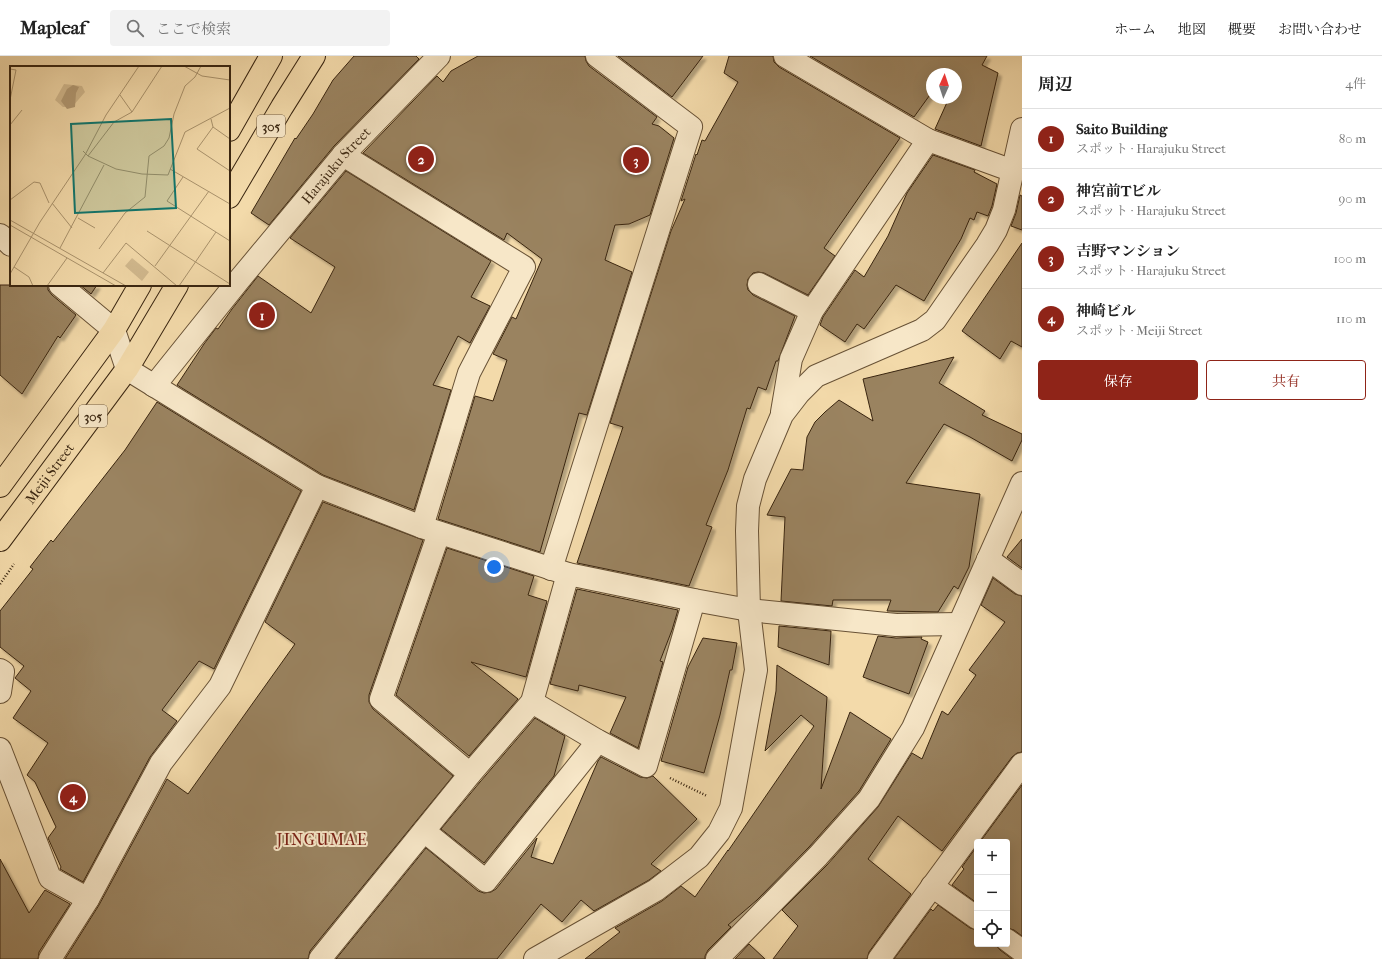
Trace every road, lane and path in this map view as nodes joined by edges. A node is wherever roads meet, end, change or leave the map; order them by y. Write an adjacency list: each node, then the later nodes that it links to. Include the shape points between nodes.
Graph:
1 (271, 56): 6 (main road, 305)
2 (314, 56): 11 (main road, 305)
3 (439, 56): 9 (street, Harajuku Street)
4 (597, 56): 29 (street, via 691,127)
5 (784, 56): 8 (street)
6 (230, 128)
7 (1022, 129): 10 (street)
8 (928, 140): 10 (street); 18 (street)
9 (343, 155): 21 (street, Harajuku Street); 26 (street, via 524,267 469,373)
10 (1013, 171): 22 (street, via 1004,210 996,230 935,320 922,330 816,376)
11 (230, 195)
12 (0, 236): 13 (street)
13 (10, 244)
14 (759, 284): 18 (street)
15 (61, 286): 19 (street)
16 (139, 286): 19 (main road, 305)
17 (176, 286): 20 (main road, Meiji Street / 305)
18 (812, 310): 22 (street, via 791,359)
19 (114, 330): 20 (street); 24 (main road, 305)
20 (127, 369): 21 (street); 27 (main road, Meiji Street / 305)
21 (154, 386): 25 (street)
22 (782, 415): 32 (street, via 754,479 748,506)
23 (1022, 483): 28 (street)
24 (0, 486)
25 (317, 486): 26 (street); 45 (street, via 220,686 161,763)
26 (431, 530): 29 (street); 41 (street, via 382,699)
27 (0, 540)
28 (988, 559): 30 (street); 33 (street)
29 (559, 572): 31 (street); 36 (street)
30 (1022, 584)
31 (694, 600): 32 (street); 40 (street)
32 (748, 610): 33 (street, via 896,625); 42 (street, via 756,670)
33 (958, 624): 52 (street, via 913,728 869,799 818,856)
34 (0, 670): 35 (street, via 3,672)
35 (0, 692)
36 (532, 702): 37 (street); 41 (street)
37 (598, 741): 40 (street); 43 (street, via 486,881)
38 (0, 749): 45 (street, via 50,878)
39 (1022, 764): 44 (street)
40 (646, 766): 42 (path)
41 (470, 774): 43 (street)
42 (731, 808): 51 (street, via 719,832 699,858 656,890)
43 (424, 831): 50 (street)
44 (932, 886): 46 (street); 53 (street)
45 (88, 900): 49 (street)
46 (974, 916)
47 (1010, 942): 48 (street)
48 (1022, 951)
49 (50, 959)
50 (320, 959)
51 (535, 959)
52 (717, 959)
53 (879, 959)

